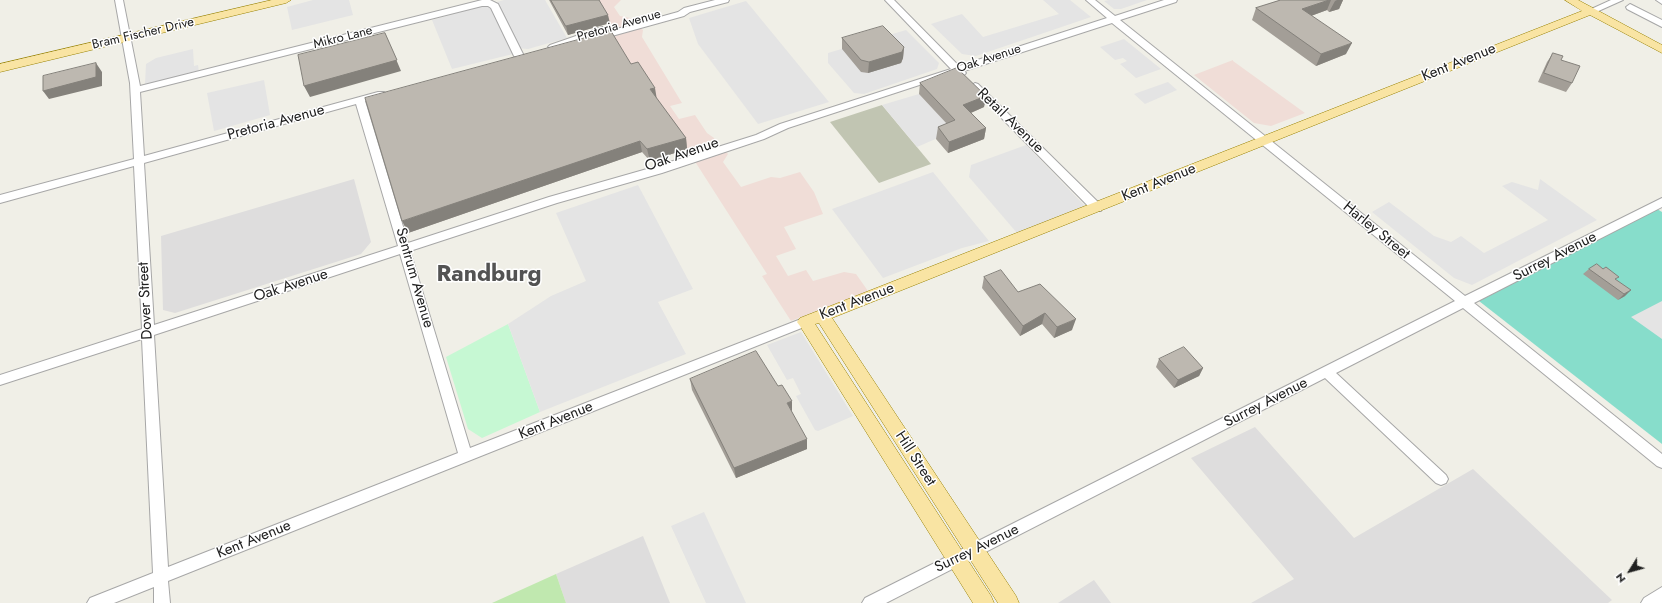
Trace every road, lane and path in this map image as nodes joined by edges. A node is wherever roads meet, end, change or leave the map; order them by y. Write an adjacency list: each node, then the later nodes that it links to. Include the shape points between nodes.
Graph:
1 (119, 0): 14 (street, Dover Street)
2 (258, 0): 14 (main road, Bram Fischer Drive)
3 (286, 0): 14 (main road, Bram Fischer Drive)
4 (725, 0): 15 (street, Pretoria Avenue, via 588,40)
5 (889, 0): 20 (street, Retail Avenue)
6 (1090, 0): 12 (street, Harley Street)
7 (1173, 0): 12 (street, Oak Avenue)
8 (1570, 0): 11 (main road)
9 (1619, 0): 11 (street, Kent Avenue)
10 (1630, 7): 13 (street)
11 (1591, 11): 16 (main road); 24 (main road, Kent Avenue)
12 (1114, 19): 20 (street, Oak Avenue); 24 (street, Harley Street)
13 (1662, 24)
14 (126, 35): 18 (main road, Bram Fischer Drive); 19 (main road, Bram Fischer Drive); 21 (street, Dover Street)
15 (549, 48)
16 (1662, 50)
17 (532, 53): 21 (street, Mikro Lane, via 515,57 495,6 490,2)
18 (0, 61)
19 (0, 68)
20 (957, 69): 28 (street, Retail Avenue); 29 (street, Oak Avenue, via 784,126 760,137)
21 (135, 90): 25 (street, Dover Street)
22 (388, 92): 23 (street, Pretoria Avenue)
23 (360, 100): 25 (street, Pretoria Avenue); 29 (street, Sentrum Avenue)
24 (1264, 141): 28 (main road, Kent Avenue); 30 (street, Harley Street)
25 (140, 160): 26 (street, Pretoria Avenue); 33 (street, Dover Street)
26 (0, 199)
27 (1662, 202): 30 (street, Surrey Avenue)
28 (1098, 208): 31 (main road, Kent Avenue)
29 (405, 248): 33 (street, Oak Avenue); 36 (street, Sentrum Avenue)
30 (1464, 302): 34 (street, Surrey Avenue); 37 (street, Harley Street)
31 (822, 315): 32 (main road, Kent Avenue); 39 (main road, Hill Street)
32 (805, 322): 36 (street, Kent Avenue); 40 (main road, Hill Street)
33 (148, 332): 35 (street, Oak Avenue); 41 (street, Dover Street)
34 (1327, 372): 38 (street); 39 (street, Surrey Avenue)
35 (0, 380)
36 (466, 456): 41 (street, Kent Avenue)
37 (1662, 462)
38 (1441, 479)
39 (975, 550): 40 (street, Surrey Avenue); 47 (main road, Hill Street)
40 (956, 559): 45 (street, Surrey Avenue); 46 (main road, Hill Street)
41 (160, 578): 43 (street, Kent Avenue); 44 (street, Dover Street)
42 (1662, 594): 48 (street)
43 (95, 603)
44 (162, 603)
45 (870, 603)
46 (984, 603)
47 (1009, 603)
48 (1649, 603)

